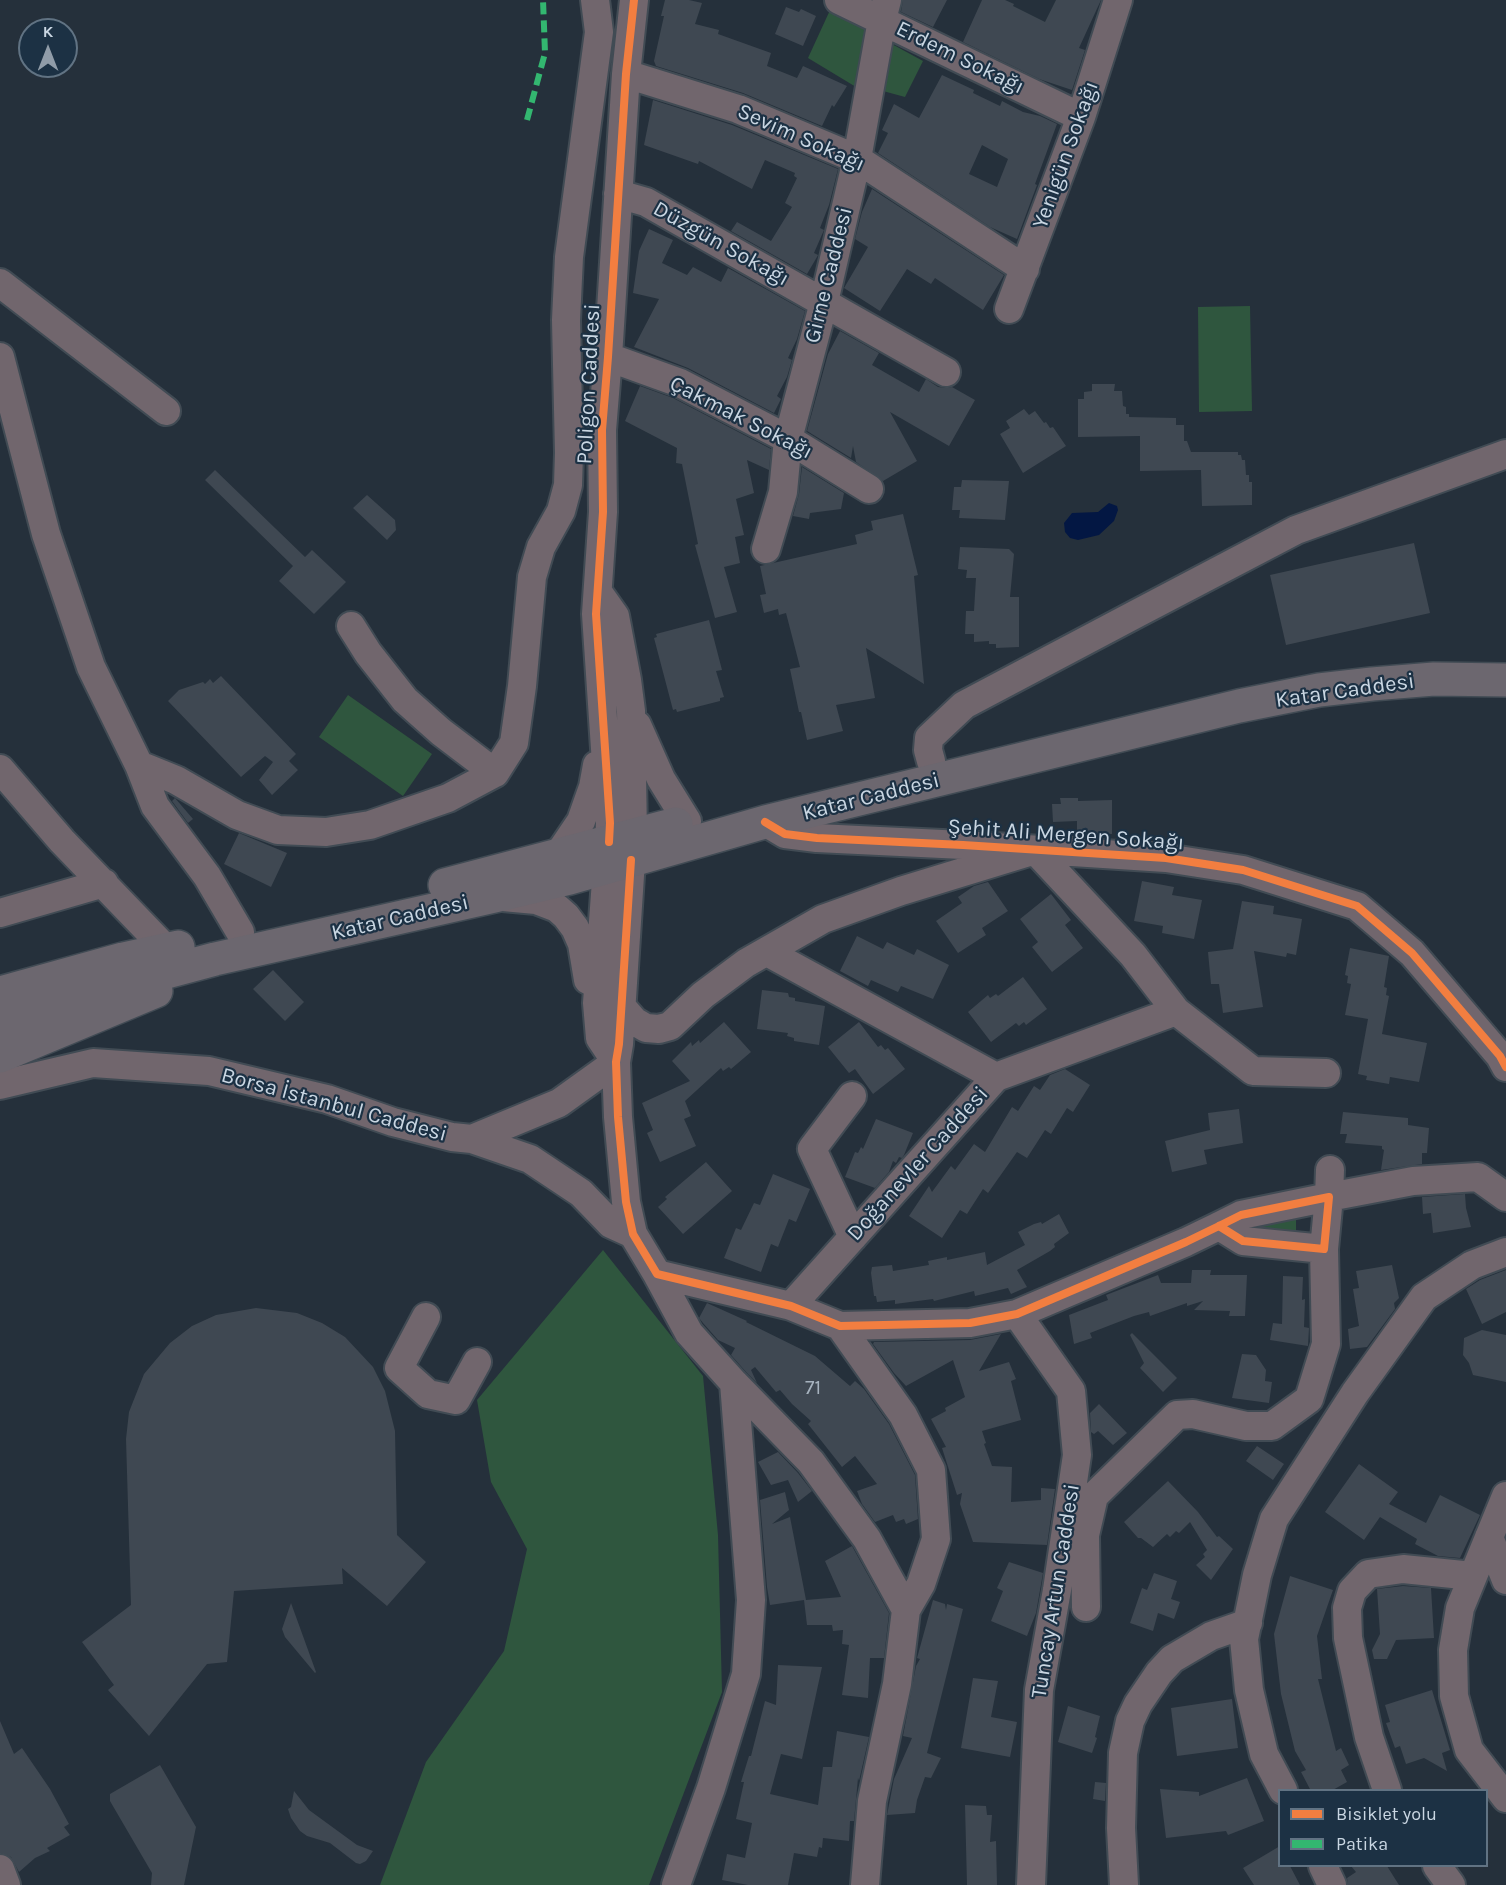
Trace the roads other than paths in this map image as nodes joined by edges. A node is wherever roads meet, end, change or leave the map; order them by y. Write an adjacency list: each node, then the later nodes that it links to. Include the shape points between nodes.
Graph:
1 (595, 0): 31 (street, via 599,32 569,257 568,486 532,577 514,743)
2 (634, 0): 6 (street, Poligon Caddesi)
3 (839, 0): 5 (street, Erdem Sokağı)
4 (1118, 0): 7 (street, Yenigün Sokağı)
5 (884, 10): 7 (street, Erdem Sokağı); 8 (street, Girne Caddesi)
6 (626, 74): 8 (street, Sevim Sokağı, via 738,109); 9 (street, Poligon Caddesi)
7 (1081, 117): 10 (street, Yenigün Sokağı)
8 (857, 159): 10 (street, Sevim Sokağı); 12 (street, Girne Caddesi)
9 (618, 194): 12 (street, Düzgün Sokağı, via 646,202); 15 (street, Poligon Caddesi)
10 (1025, 269): 13 (street, Yenigün Sokağı)
11 (0, 283): 17 (street)
12 (824, 302): 16 (street, Düzgün Sokağı); 18 (street, Girne Caddesi)
13 (1009, 309)
14 (0, 357): 28 (street, via 46,534 80,636)
15 (608, 357): 18 (street, Çakmak Sokağı, via 680,383); 22 (street, Poligon Caddesi)
16 (946, 372)
17 (166, 411)
18 (788, 439): 20 (street, Çakmak Sokağı); 21 (street, Girne Caddesi, via 783,492)
19 (1506, 454): 30 (street, via 1296,530 964,705 929,738)
20 (869, 489)
21 (766, 549)
22 (598, 591): 26 (street, via 615,616); 27 (street, Poligon Caddesi)
23 (351, 626): 31 (street, via 405,700)
24 (1506, 660): 30 (main road, Katar Caddesi, via 1413,659 1308,669)
25 (1506, 680): 30 (main road, Katar Caddesi, via 1434,679 1319,690)
26 (631, 711): 32 (street, via 661,779); 35 (street)
27 (603, 734): 35 (street, Poligon Caddesi, via 610,823); 36 (street, via 593,787 581,821)
28 (139, 765): 31 (street, via 176,780 237,815 278,830 326,832 370,825 448,798); 40 (street, via 155,806 207,876)
29 (0, 769): 37 (street)
30 (934, 771): 32 (main road, Katar Caddesi); 33 (main road, Katar Caddesi)
31 (495, 772)
32 (687, 821): 35 (main road, Katar Caddesi)
33 (765, 822): 34 (street, Şehit Ali Mergen Sokağı, via 785,834 818,838); 35 (main road, Katar Caddesi)
34 (1035, 850): 42 (street, via 823,919); 46 (street, via 1133,955); 50 (street, Şehit Ali Mergen Sokağı, via 1166,858 1243,870 1357,906 1412,953)
35 (620, 851): 36 (main road, Katar Caddesi); 38 (main road, Katar Caddesi); 45 (street)
36 (558, 855): 40 (main road, Katar Caddesi)
37 (104, 883): 39 (street); 41 (street)
38 (495, 896): 43 (main road, Katar Caddesi); 45 (street, via 536,900 566,916 582,944 588,981)
39 (0, 914)
40 (240, 932): 41 (main road, Katar Caddesi)
41 (166, 949): 44 (main road, Katar Caddesi)
42 (767, 952): 45 (street, via 702,996 670,1026 646,1028); 52 (street)
43 (215, 959): 47 (main road, Katar Caddesi, via 73,997); 48 (main road, via 190,976 135,1001)
44 (0, 993)
45 (609, 1004): 49 (street, via 600,1038)
46 (1176, 1011): 51 (street, via 1253,1071); 52 (street, Doğanevler Caddesi)
47 (0, 1022)
48 (0, 1056)
49 (616, 1062): 55 (street, Borsa İstanbul Caddesi, via 559,1103); 59 (street, via 626,1202)
50 (1506, 1067)
51 (1326, 1073)
52 (996, 1077): 60 (street, Doğanevler Caddesi)
53 (0, 1085): 55 (street, Borsa İstanbul Caddesi, via 93,1063 209,1071 327,1099 393,1122)
54 (852, 1096): 60 (street, via 812,1149)
55 (472, 1138): 59 (street, via 530,1159 581,1193 611,1224)
56 (1330, 1184): 57 (street, via 1478,1176); 58 (street); 62 (street)
57 (1506, 1197)
58 (1219, 1226): 62 (street, via 1243,1241); 67 (street)
59 (633, 1234): 65 (street)
60 (853, 1237): 66 (street, Doğanevler Caddesi)
61 (1506, 1244): 64 (street)
62 (1324, 1249): 73 (street, via 1326,1344 1309,1399 1272,1426 1177,1415)
63 (1506, 1252): 64 (street)
64 (1472, 1265): 79 (street, via 1424,1297 1355,1393 1274,1519)
65 (657, 1274): 66 (street); 71 (street, via 689,1333)
66 (791, 1306): 69 (street)
67 (1017, 1314): 69 (street, via 970,1323); 73 (street, Tuncay Artun Caddesi, via 1071,1391)
68 (426, 1317): 70 (street, via 399,1368 428,1394 456,1400)
69 (840, 1326): 78 (street, via 903,1415 931,1470 936,1539 921,1584)
70 (477, 1362)
71 (734, 1383): 78 (street, via 811,1462 867,1539); 87 (street, via 751,1600 747,1674)
72 (1506, 1496): 74 (street)
73 (1080, 1505): 77 (street, via 1085,1535); 89 (street, Tuncay Artun Caddesi, via 1057,1590 1038,1690)
74 (1490, 1537): 75 (street); 76 (street)
75 (1473, 1576): 81 (street, via 1402,1569 1368,1574 1352,1591 1347,1608 1348,1638 1369,1737); 82 (street, via 1460,1608 1453,1650 1454,1696 1469,1750)
76 (1506, 1580)
77 (1086, 1607)
78 (906, 1610): 88 (street, via 897,1684 872,1802)
79 (1248, 1623): 80 (street, via 1244,1639 1249,1690 1264,1754); 90 (street, via 1211,1636 1172,1659 1138,1704 1130,1721 1124,1753)
80 (1282, 1789)
81 (1386, 1789)
82 (1506, 1798)
83 (1323, 1867): 91 (street)
84 (1438, 1867): 92 (street)
85 (0, 1869): 86 (street)
86 (6, 1885)
87 (676, 1885)
88 (865, 1885)
89 (1031, 1885)
90 (1124, 1885)
91 (1332, 1885)
92 (1451, 1885)

